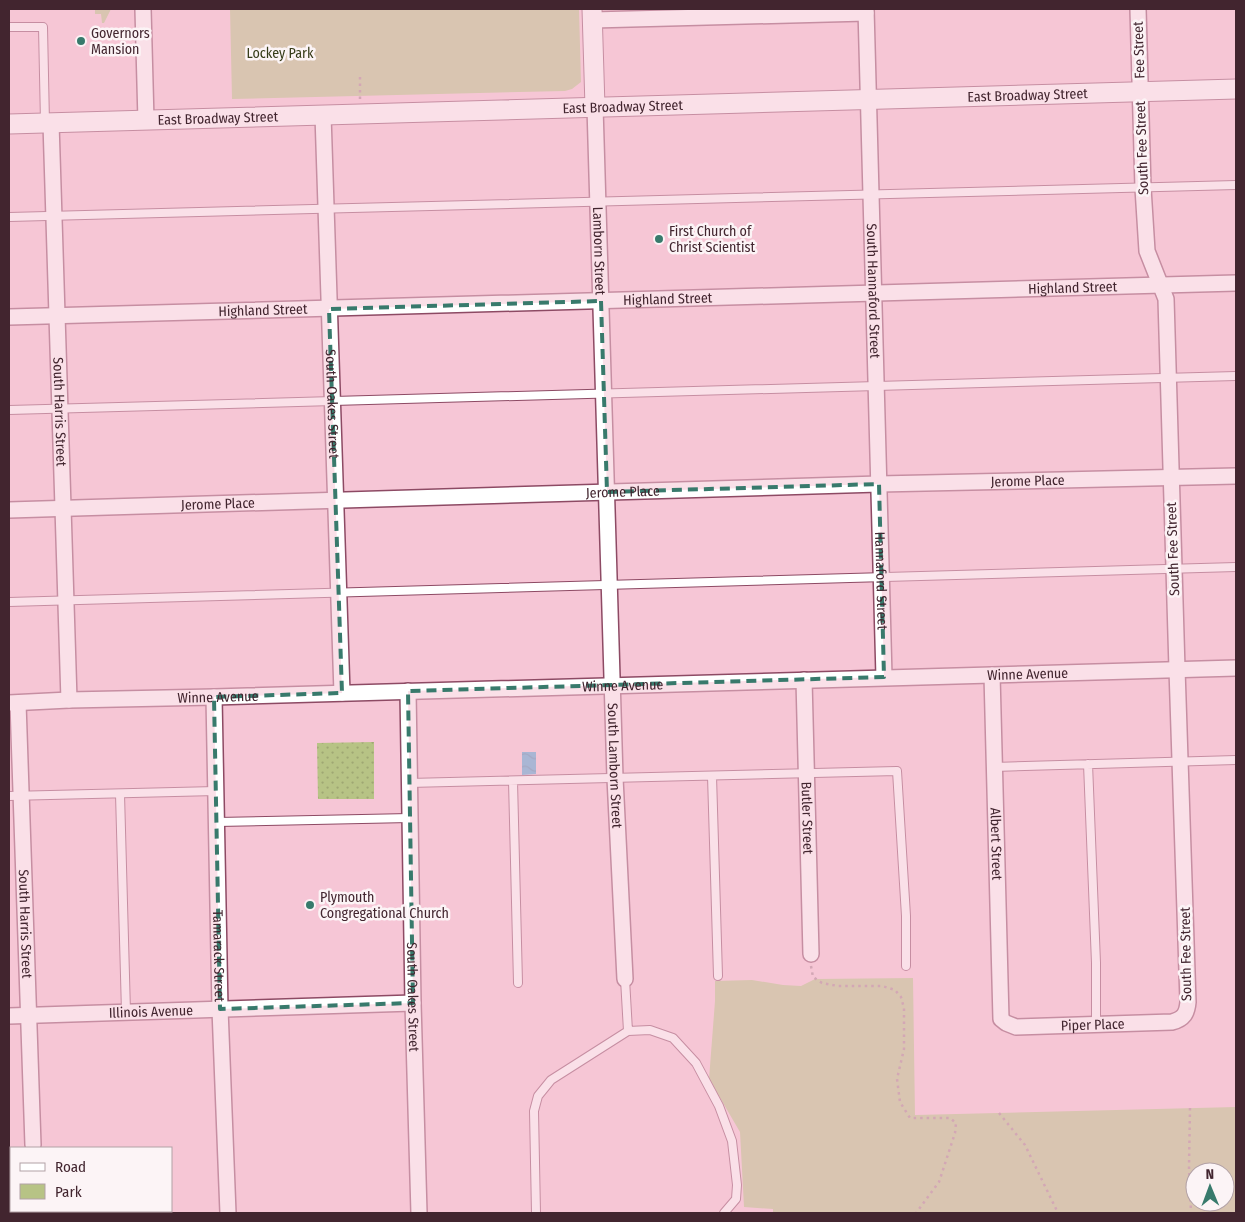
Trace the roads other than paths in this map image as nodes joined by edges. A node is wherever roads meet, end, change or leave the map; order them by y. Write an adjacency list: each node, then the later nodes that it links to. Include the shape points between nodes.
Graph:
1 (143, 9): 11 (street)
2 (1138, 9): 7 (street, Fee Street)
3 (866, 11): 4 (street); 8 (street, South Hannaford Street)
4 (592, 14): 9 (street, Lamborn Street)
5 (9, 27): 12 (lane, via 43,26)
6 (1236, 89): 7 (street, East Broadway Street)
7 (1140, 92): 8 (street, East Broadway Street); 15 (street, South Fee Street)
8 (868, 100): 9 (street, East Broadway Street); 16 (street, South Hannaford Street)
9 (596, 108): 10 (street, East Broadway Street); 17 (street, Lamborn Street)
10 (323, 115): 11 (street, East Broadway Street); 18 (street, South Oakes Street)
11 (146, 121): 12 (street, East Broadway Street)
12 (48, 123): 13 (street, East Broadway Street); 19 (street, South Harris Street)
13 (9, 124)
14 (1236, 184): 15 (lane)
15 (1143, 188): 16 (lane); 22 (street, South Fee Street, via 1147,251)
16 (871, 194): 17 (lane); 23 (street, South Hannaford Street)
17 (598, 201): 18 (lane); 24 (street, Lamborn Street)
18 (326, 209): 19 (lane); 25 (street, South Oakes Street)
19 (54, 216): 20 (lane); 26 (street, South Harris Street)
20 (9, 217)
21 (1236, 283): 22 (street, Highland Street)
22 (1160, 285): 23 (street, Highland Street); 29 (street, South Fee Street, via 1166,299)
23 (874, 293): 24 (street, Highland Street); 30 (street, South Hannaford Street)
24 (602, 301): 25 (street, Highland Street); 31 (street, Lamborn Street)
25 (329, 309): 26 (street, Highland Street); 32 (street, South Oakes Street)
26 (57, 316): 27 (street, Highland Street); 33 (street, South Harris Street)
27 (9, 317)
28 (1236, 376): 29 (lane)
29 (1169, 379): 30 (lane); 36 (street, South Fee Street)
30 (876, 386): 31 (lane); 37 (street, South Hannaford Street)
31 (604, 394): 32 (lane); 38 (street, Lamborn Street)
32 (332, 401): 33 (lane); 39 (street, South Oakes Street)
33 (60, 408): 34 (lane); 40 (street, South Harris Street)
34 (9, 410)
35 (1236, 476): 36 (street, Jerome Place)
36 (1171, 478): 37 (street, Jerome Place); 43 (street, South Fee Street)
37 (879, 484): 38 (street, Jerome Place); 44 (street, Hannaford Street)
38 (607, 492): 39 (street, Jerome Place); 45 (street, South Lamborn Street)
39 (335, 500): 40 (street, Jerome Place); 46 (street, South Oakes Street)
40 (63, 509): 41 (street, Jerome Place); 47 (street, South Harris Street)
41 (9, 510)
42 (1236, 567): 43 (lane)
43 (1174, 569): 44 (lane); 50 (street, South Fee Street)
44 (882, 577): 45 (lane); 52 (street, Hannaford Street)
45 (611, 586): 46 (lane); 54 (street, South Lamborn Street)
46 (339, 592): 47 (lane); 56 (street, South Oakes Street)
47 (66, 600): 48 (lane); 58 (street, South Harris Street)
48 (9, 602)
49 (1236, 668): 50 (street, Winne Avenue)
50 (1177, 669): 51 (street, Winne Avenue); 61 (street, South Fee Street)
51 (992, 675): 52 (street, Winne Avenue); 63 (street, Albert Street)
52 (884, 677): 53 (street, Winne Avenue)
53 (804, 680): 54 (street, Winne Avenue); 64 (street, Butler Street)
54 (612, 684): 55 (street, Winne Avenue); 66 (street, South Lamborn Street)
55 (408, 691): 56 (street, Winne Avenue); 68 (street, South Oakes Street)
56 (342, 693): 57 (street, Winne Avenue)
57 (214, 697): 58 (street, Winne Avenue); 69 (street, Tamarack Street)
58 (69, 700): 59 (street, Winne Avenue)
59 (13, 703): 71 (street, South Harris Street)
60 (1236, 760): 61 (lane)
61 (1180, 762): 62 (lane); 81 (street, South Fee Street)
62 (1088, 764): 63 (lane); 86 (lane)
63 (994, 767): 83 (street, Albert Street)
64 (806, 773): 65 (lane); 74 (street, Butler Street); 75 (lane, via 897,771)
65 (712, 776): 66 (lane); 76 (lane)
66 (615, 778): 67 (lane); 77 (street, South Lamborn Street)
67 (513, 781): 68 (lane); 78 (lane)
68 (409, 784): 72 (street, South Oakes Street)
69 (216, 791): 70 (lane); 73 (street, Tamarack Street)
70 (120, 794): 71 (lane); 82 (lane)
71 (15, 796): 84 (street, South Harris Street)
72 (410, 818): 73 (lane); 79 (street, South Oakes Street)
73 (217, 822): 80 (street, Tamarack Street)
74 (811, 954)
75 (906, 966)
76 (718, 976)
77 (625, 979): 87 (lane)
78 (518, 983)
79 (413, 1004): 80 (street, Illinois Avenue); 90 (street, South Oakes Street)
80 (220, 1009): 82 (street, Illinois Avenue); 89 (street, Tamarack Street)
81 (1187, 1010): 86 (street, Piper Place, via 1180,1020 1172,1022)
82 (126, 1012): 84 (street, Illinois Avenue)
83 (1001, 1013): 86 (street, Piper Place, via 1001,1019 1016,1027)
84 (28, 1015): 85 (street, Illinois Avenue); 88 (street, South Harris Street)
85 (9, 1016)
86 (1096, 1024)
87 (628, 1031): 91 (lane, via 551,1080 538,1096 534,1111); 92 (lane, via 650,1030 673,1038 696,1063 719,1106 732,1141 736,1199)
88 (33, 1145)
89 (228, 1213)
90 (419, 1213)
91 (536, 1213)
92 (726, 1213)

